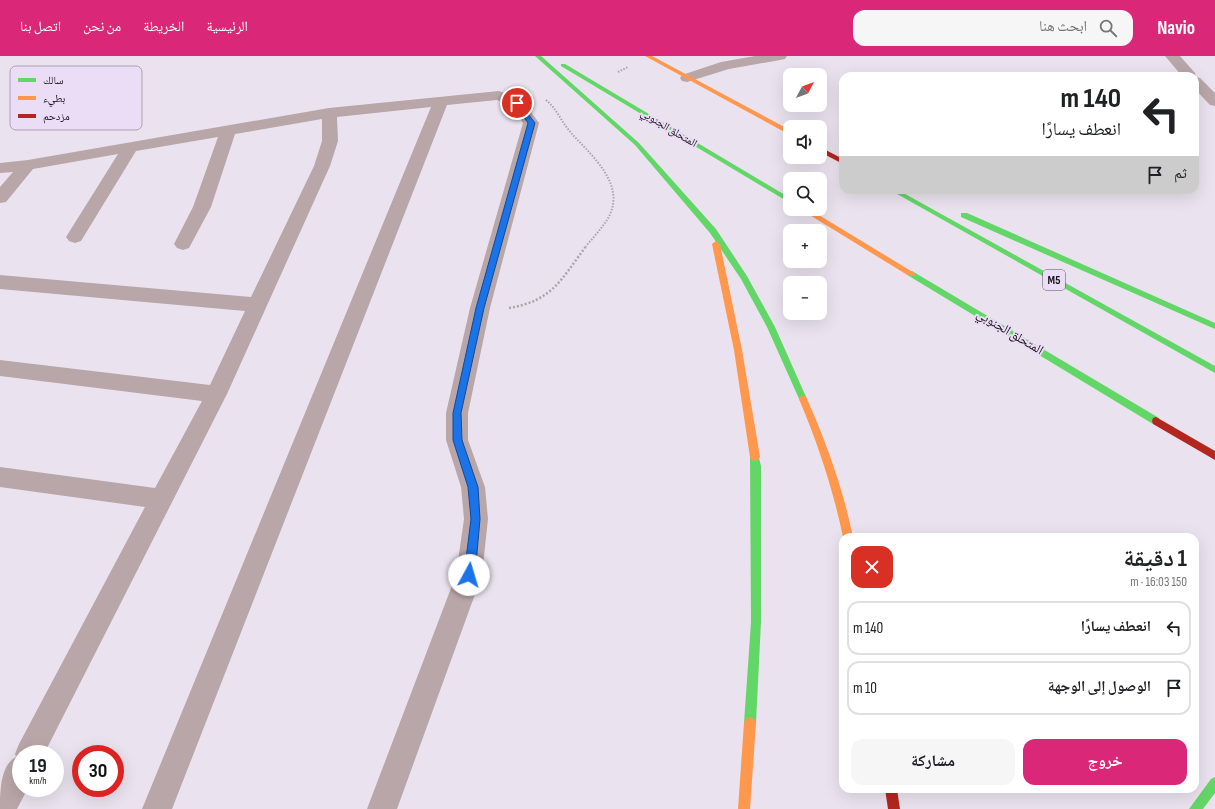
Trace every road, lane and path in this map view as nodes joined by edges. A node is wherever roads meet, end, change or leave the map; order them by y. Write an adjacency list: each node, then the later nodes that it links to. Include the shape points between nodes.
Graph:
1 (538, 56): 27 (highway, via 637,144)
2 (548, 56): 22 (highway, المتحلق الجنوبي)
3 (648, 56): 7 (highway)
4 (780, 56): 7 (street, via 733,64)
5 (1172, 56): 6 (street)
6 (1186, 72)
7 (687, 78): 13 (highway)
8 (1199, 85): 11 (street)
9 (441, 101): 12 (street); 32 (street, via 499,95 517,103 531,123); 46 (street)
10 (549, 102): 32 (path, via 606,175 612,186 612,208 607,219 552,291 537,301 522,306)
11 (1215, 102)
12 (329, 113): 14 (street); 31 (street, via 330,141 327,153)
13 (783, 129)
14 (228, 130): 15 (street); 29 (street, via 202,208)
15 (131, 147): 18 (street); 28 (street)
16 (827, 153): 17 (highway)
17 (839, 159)
18 (28, 164): 19 (street); 23 (street)
19 (0, 168)
20 (900, 194): 35 (highway, M5)
21 (917, 194): 24 (highway)
22 (783, 196)
23 (0, 198)
24 (930, 200)
25 (952, 210): 33 (highway)
26 (816, 216): 37 (highway, المتحلق الجنوبي)
27 (713, 231): 40 (highway, via 744,278 771,327 813,421); 48 (highway, via 738,350 756,466 756,622)
28 (75, 237)
29 (183, 244)
30 (0, 282): 31 (street)
31 (257, 305): 36 (street)
32 (480, 308): 47 (street, via 457,413 457,440 473,487 476,519 469,575)
33 (1215, 326)
34 (0, 368): 36 (street)
35 (1215, 370)
36 (216, 394): 39 (street)
37 (1215, 456)
38 (0, 477): 39 (street)
39 (162, 499): 41 (street)
40 (847, 533)
41 (34, 745)
42 (1215, 783): 50 (highway)
43 (12, 788): 45 (street)
44 (892, 793): 49 (highway)
45 (1, 809)
46 (156, 809)
47 (382, 809)
48 (744, 809)
49 (894, 809)
50 (1195, 809)

